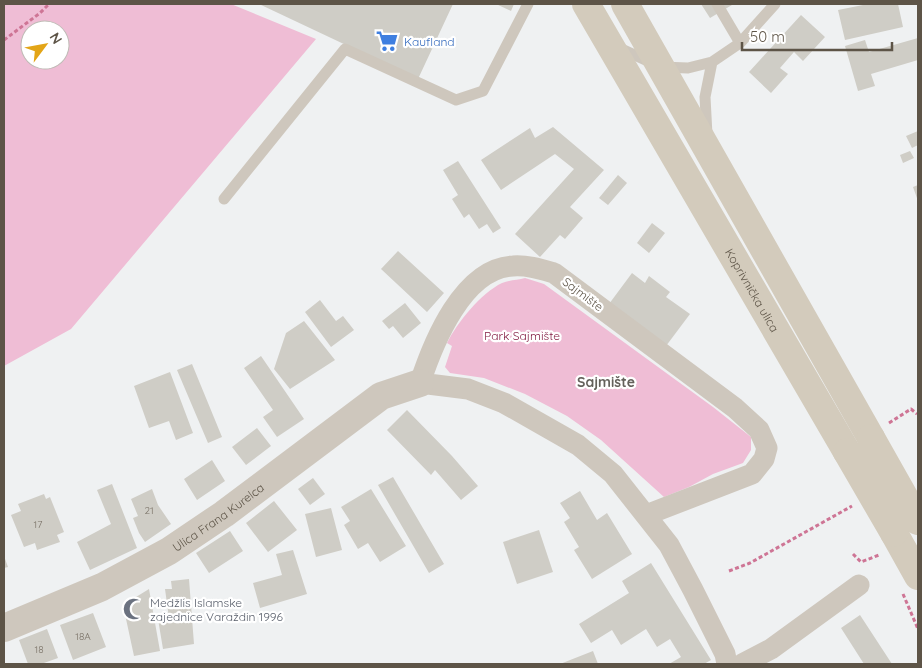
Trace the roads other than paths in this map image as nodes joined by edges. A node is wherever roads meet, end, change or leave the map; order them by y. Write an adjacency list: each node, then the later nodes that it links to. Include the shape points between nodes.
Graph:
1 (528, 4): 11 (lane, via 483,92 456,100 345,49)
2 (586, 4): 6 (main road, Koprivnička ulica)
3 (625, 4): 9 (main road)
4 (717, 4): 7 (lane)
5 (775, 4): 7 (lane)
6 (609, 43): 9 (lane); 15 (main road, Koprivnička ulica, bridge, via 847,452 890,542)
7 (740, 43): 8 (lane)
8 (712, 62): 9 (lane, via 688,68); 10 (lane, via 706,98)
9 (661, 67): 10 (main road)
10 (708, 150): 14 (main road, bridge, via 877,432)
11 (224, 199)
12 (420, 383): 13 (street, via 468,389 504,404 578,446 614,474); 13 (street, Sajmište, via 437,336 468,290 489,273 511,266 530,266 554,273 735,408 759,430 767,448 764,459 752,474); 17 (street, Ulica Frana Kurelca, via 381,396 224,514 169,551 102,586)
13 (646, 515): 18 (street, via 669,545 725,654)
14 (918, 521)
15 (918, 576)
16 (859, 585): 19 (street, via 771,648)
17 (4, 628)
18 (727, 664)
19 (742, 664)

